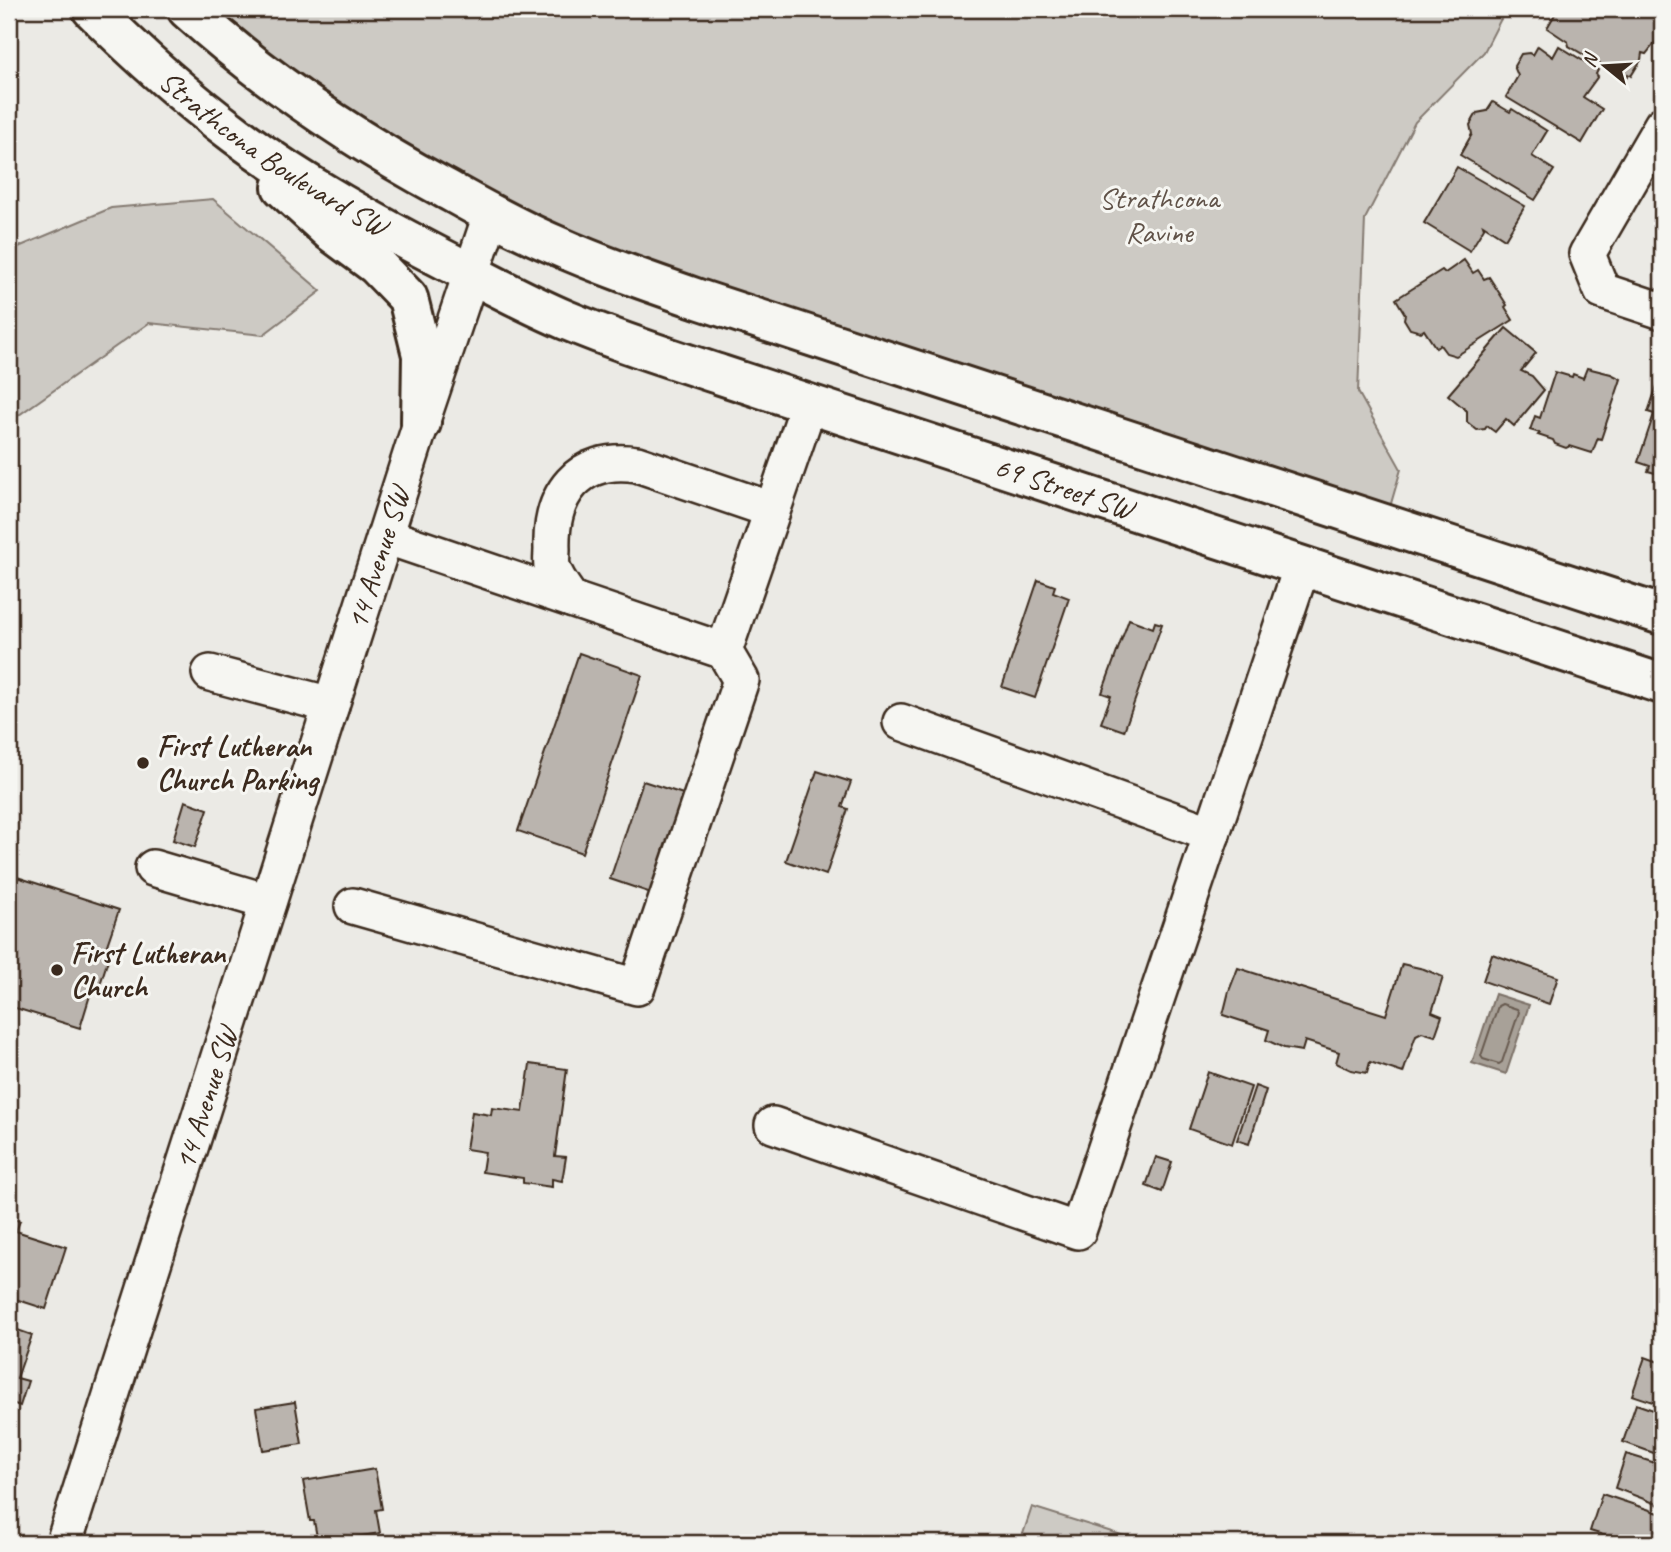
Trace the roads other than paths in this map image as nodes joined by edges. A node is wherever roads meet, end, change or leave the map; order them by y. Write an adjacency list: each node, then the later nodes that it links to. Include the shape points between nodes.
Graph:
1 (92, 9): 4 (main road, Strathcona Boulevard SW)
2 (187, 9): 5 (main road, Strathcona Boulevard SW, via 230,47 363,143)
3 (1662, 125): 7 (street, via 1587,254 1602,292)
4 (236, 135): 6 (main road, Strathcona Boulevard SW, via 376,224); 9 (main road, via 279,184 376,265 408,298 422,355)
5 (491, 215): 6 (street, 14 Avenue SW); 14 (main road, via 605,266 698,299)
6 (472, 274): 8 (main road, 69 Street SW, via 605,335); 9 (street, 14 Avenue SW)
7 (1662, 311)
8 (809, 404): 10 (street); 12 (main road, 69 Street SW)
9 (421, 423): 11 (street, 14 Avenue SW)
10 (772, 510): 13 (street, via 636,464 617,461 599,465 570,483 551,530 552,565); 15 (street)
11 (385, 536): 13 (street); 18 (street, 14 Avenue SW)
12 (1302, 566): 17 (main road, 69 Street SW); 20 (street)
13 (571, 599): 15 (street)
14 (1662, 615)
15 (724, 651): 23 (street, via 741,680 636,987)
16 (210, 673): 18 (street)
17 (1662, 684)
18 (331, 705): 22 (street, 14 Avenue SW)
19 (901, 722): 20 (street)
20 (1212, 834): 24 (street, via 1078,1231)
21 (153, 868): 22 (street)
22 (268, 902): 25 (street, 14 Avenue SW)
23 (353, 906)
24 (773, 1125)
25 (64, 1543)

